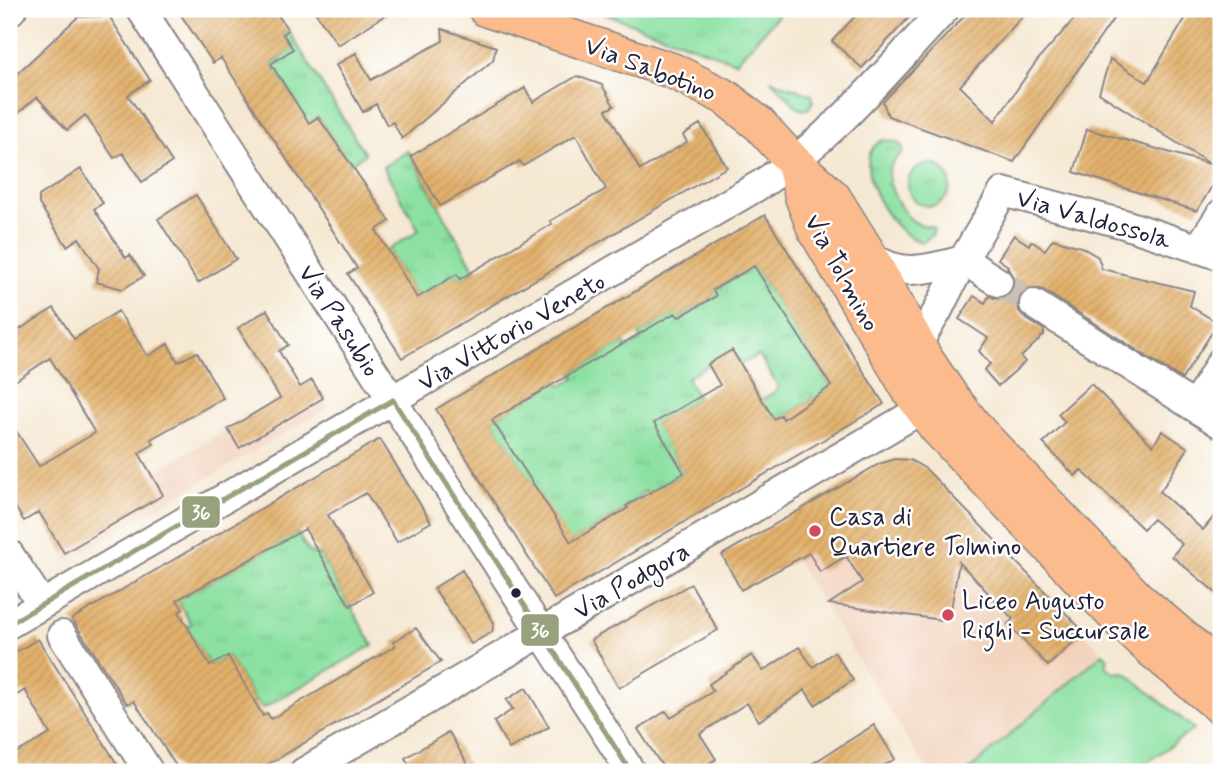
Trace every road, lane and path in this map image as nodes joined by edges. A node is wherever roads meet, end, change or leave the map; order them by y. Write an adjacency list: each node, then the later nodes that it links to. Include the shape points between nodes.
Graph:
1 (141, 9): 13 (street, Via Pasubio)
2 (486, 9): 4 (main road, Via Sabotino, via 703,85 750,115)
3 (945, 9): 4 (street, Via Vittorio Veneto, via 842,120)
4 (794, 162): 7 (main road, Via Tolmino, via 833,197); 13 (street, Via Vittorio Veneto); 15 (main road, Via Tolmino, via 815,229)
5 (1221, 214): 6 (street)
6 (1210, 253): 8 (street, Via Valdossola, via 1124,223 1003,192)
7 (869, 255): 8 (street, via 904,271); 11 (main road, Via Tolmino)
8 (963, 260): 9 (street); 11 (street, Via Valdossola)
9 (998, 282)
10 (1034, 304): 14 (street)
11 (918, 343): 22 (main road, Via Tolmino, via 949,394 1002,457 1137,598)
12 (1221, 362): 14 (street)
13 (393, 400): 18 (street, Via Vittorio Veneto); 20 (street, Via Pasubio)
14 (1195, 407): 16 (street)
15 (922, 409): 20 (street, Via Podgora); 23 (main road, Via Tolmino, via 1119,620)
16 (1221, 424)
17 (9, 554): 18 (street)
18 (42, 604): 19 (street, Via Vittorio Veneto)
19 (9, 624)
20 (541, 633): 25 (street, Via Podgora); 26 (street, Via Pasubio)
21 (62, 635): 24 (street)
22 (1221, 670)
23 (1221, 707)
24 (149, 772)
25 (304, 772)
26 (631, 772)

